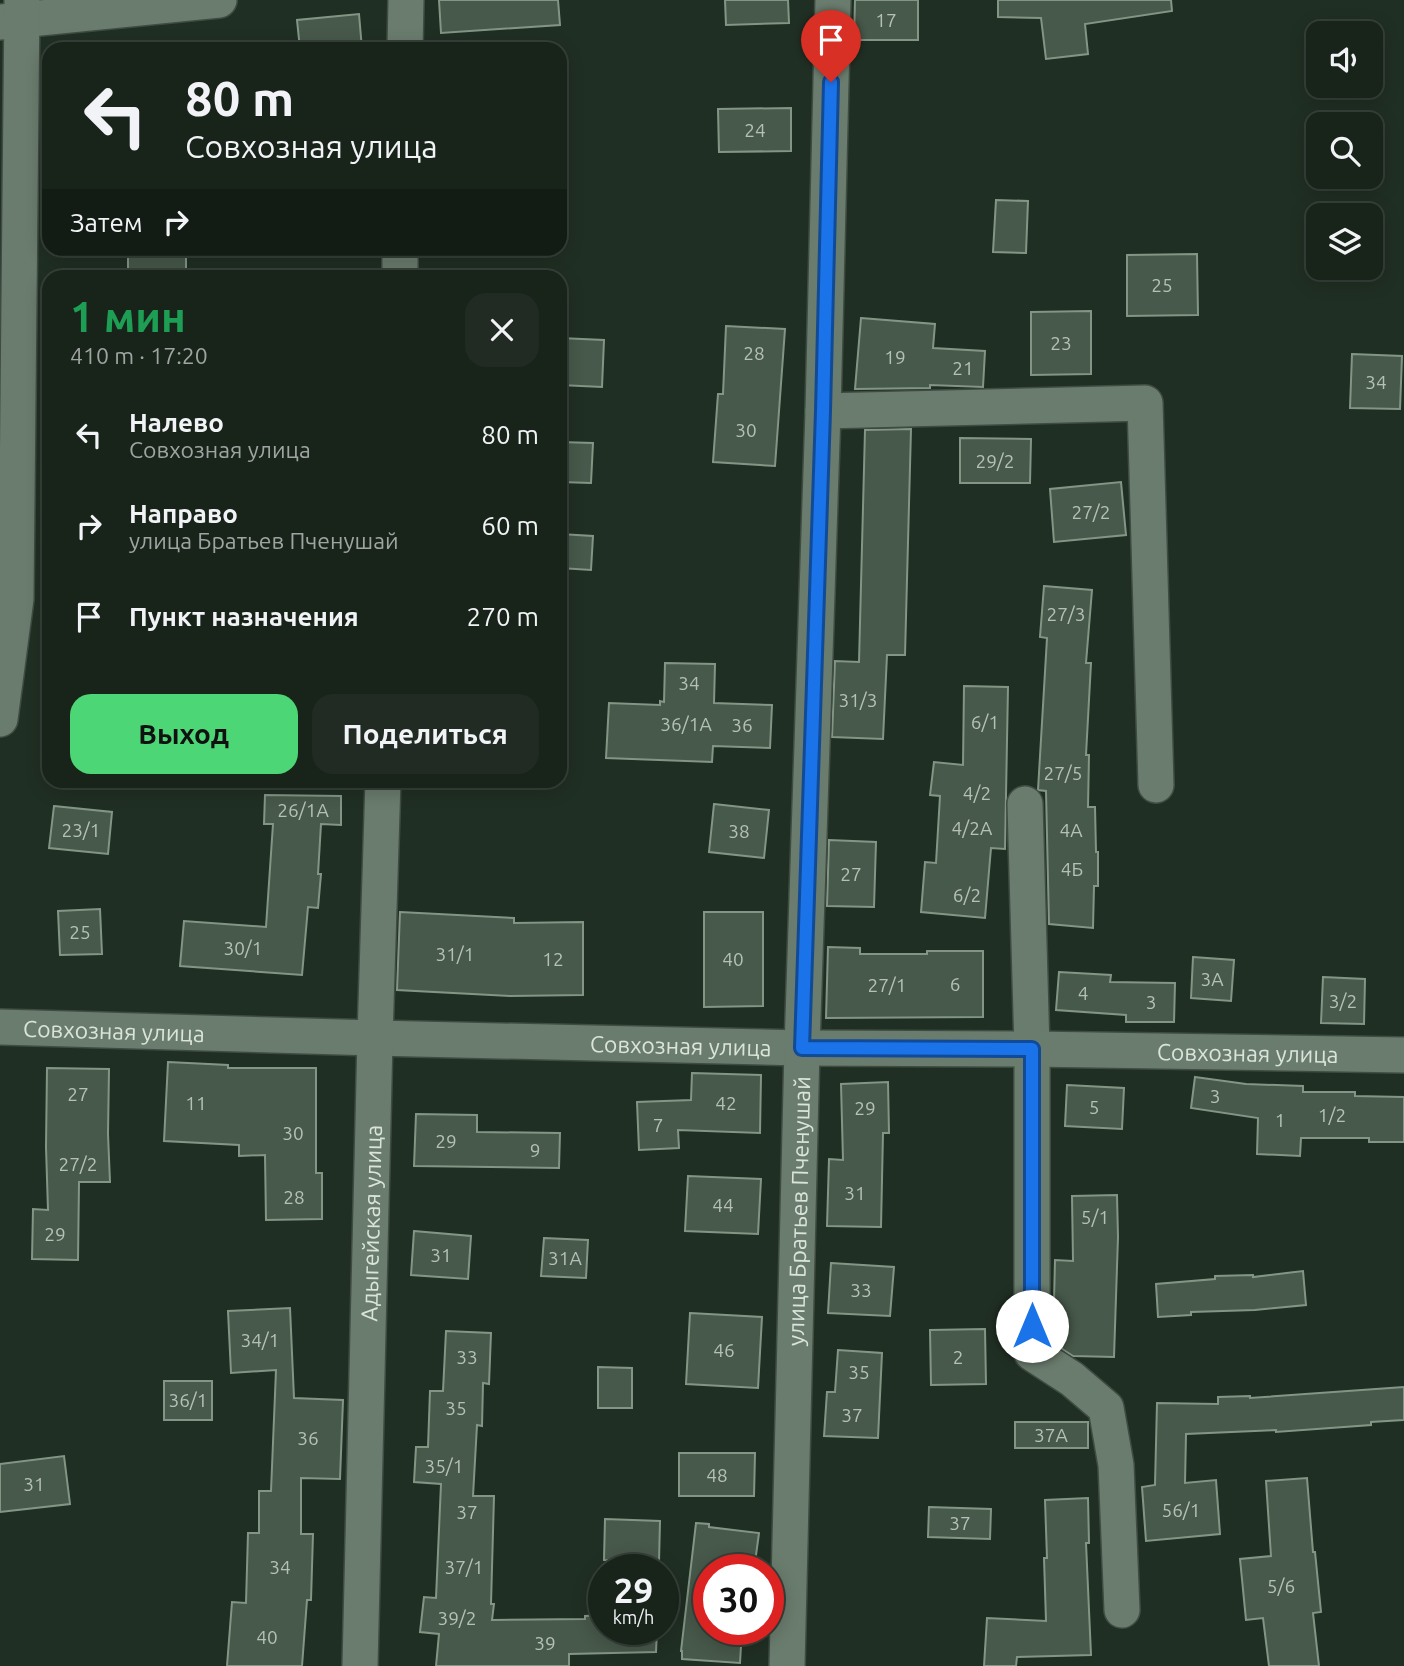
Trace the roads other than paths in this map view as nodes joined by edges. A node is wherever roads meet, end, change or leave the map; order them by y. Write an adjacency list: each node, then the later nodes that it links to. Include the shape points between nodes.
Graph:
1 (219, 0): 4 (street)
2 (406, 0): 5 (street)
3 (832, 0): 6 (street, улица Братьев Пченушай)
4 (14, 14): 7 (street, via 16,599)
5 (405, 42)
6 (823, 411): 8 (street, via 1145,402); 13 (street, улица Братьев Пченушай)
7 (0, 719)
8 (1156, 785)
9 (383, 788): 12 (street, Адыгейская улица)
10 (1025, 804): 14 (street)
11 (0, 1027): 12 (street, Совхозная улица)
12 (375, 1038): 13 (street, Совхозная улица); 17 (street, Адыгейская улица)
13 (802, 1048): 14 (street, Совхозная улица); 18 (street, улица Братьев Пченушай)
14 (1032, 1049): 15 (street, Совхозная улица); 16 (street, via 1032,1353 1106,1408 1116,1465)
15 (1404, 1055)
16 (1122, 1610)
17 (360, 1666)
18 (788, 1666)

